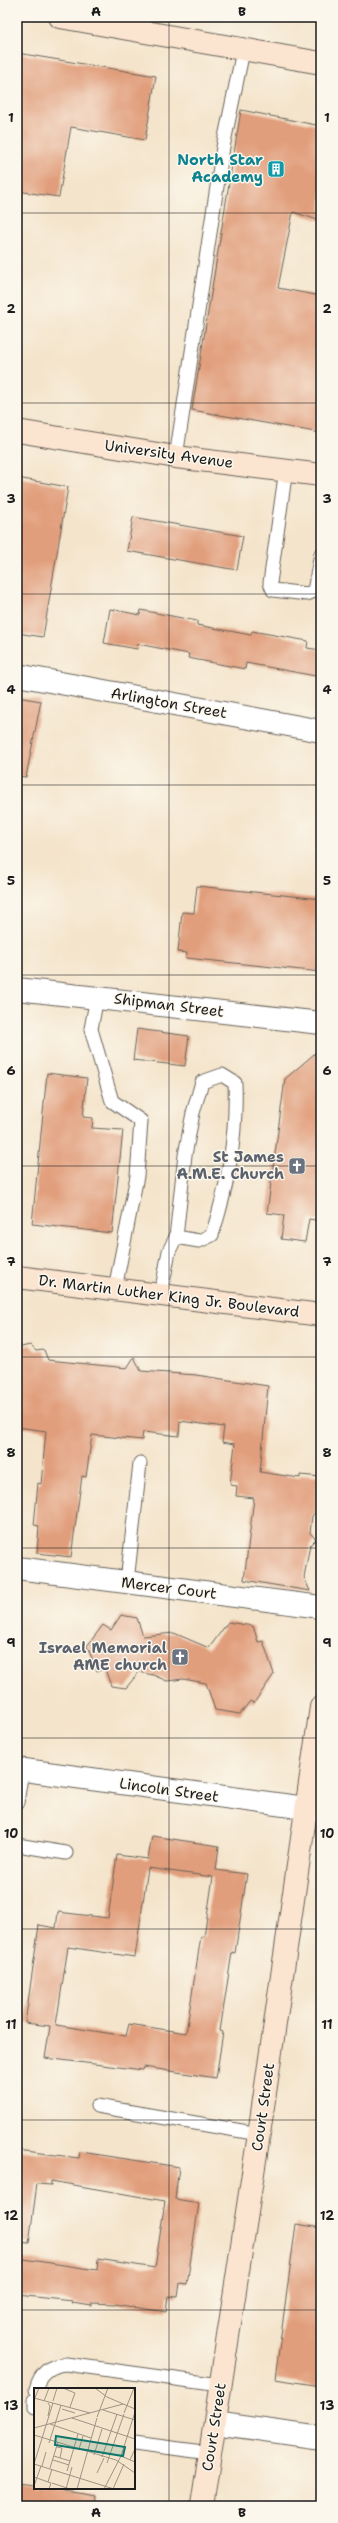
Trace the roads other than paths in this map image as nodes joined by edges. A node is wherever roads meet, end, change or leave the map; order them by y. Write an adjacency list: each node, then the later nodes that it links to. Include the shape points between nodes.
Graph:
1 (60, 17): 2 (street)
2 (243, 51): 3 (street); 5 (lane, via 223,147)
3 (321, 63)
4 (17, 431): 5 (street, University Avenue)
5 (176, 457): 6 (street, University Avenue)
6 (286, 469): 7 (street, University Avenue); 8 (lane, via 270,583 273,590 307,594 314,591)
7 (321, 475)
8 (321, 554)
9 (17, 675): 10 (street, Arlington Street)
10 (321, 731)
11 (17, 989): 12 (lane); 13 (street, Shipman Street)
12 (17, 996)
13 (97, 997): 14 (street, Shipman Street); 17 (lane, via 91,1029 112,1101 141,1121 137,1176)
14 (321, 1023)
15 (176, 1237): 15 (lane, via 185,1155 193,1113 202,1082 222,1075 235,1083 236,1120 222,1205 212,1235 199,1240); 18 (lane, via 168,1251)
16 (17, 1278): 17 (street, Dr. Martin Luther King Jr. Boulevard)
17 (115, 1289): 18 (street, Dr. Martin Luther King Jr. Boulevard)
18 (161, 1294): 19 (street, Dr. Martin Luther King Jr. Boulevard)
19 (321, 1314)
20 (140, 1463): 22 (lane)
21 (17, 1568): 22 (street, Mercer Court)
22 (127, 1582): 23 (street, Mercer Court)
23 (321, 1607)
24 (321, 1707): 27 (street, Court Street)
25 (20, 1770): 26 (lane); 27 (street, Lincoln Street)
26 (17, 1803)
27 (314, 1809): 31 (street, Court Street)
28 (17, 1845): 29 (lane)
29 (66, 1853)
30 (97, 2106): 31 (lane)
31 (259, 2134): 32 (street, Court Street)
32 (220, 2385): 33 (lane, via 66,2364 49,2368 38,2380); 34 (street, Court Street)
33 (36, 2388)
34 (214, 2423): 35 (street); 37 (street, Court Street)
35 (321, 2438)
36 (135, 2443): 37 (lane)
37 (210, 2453): 38 (street, Court Street)
38 (202, 2506)

